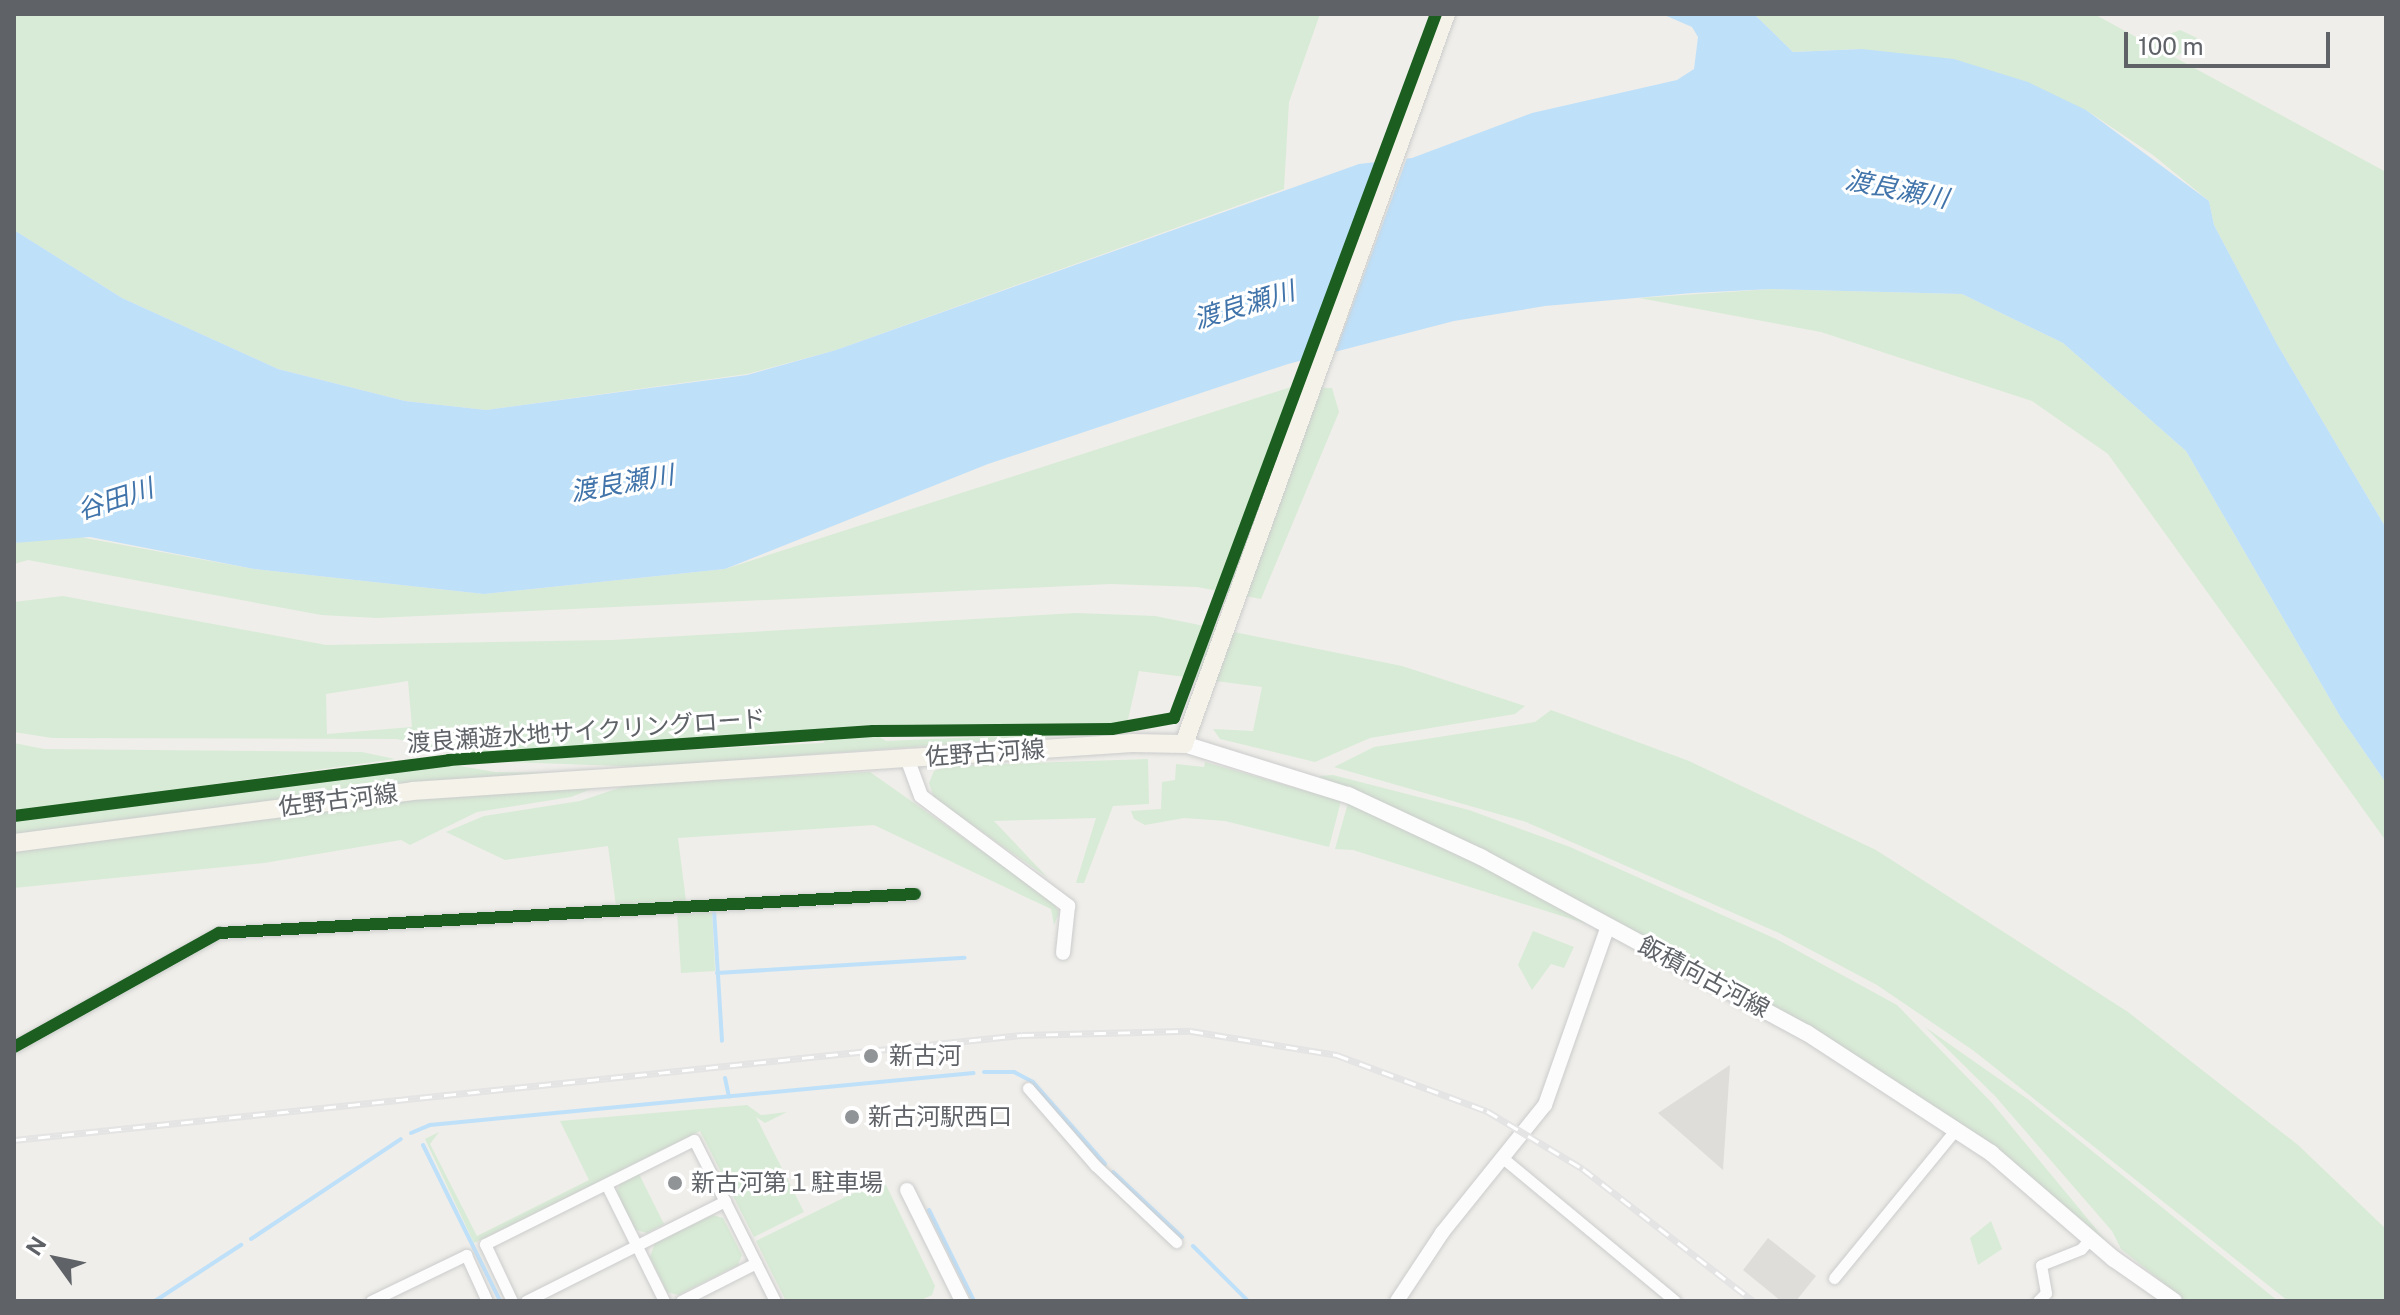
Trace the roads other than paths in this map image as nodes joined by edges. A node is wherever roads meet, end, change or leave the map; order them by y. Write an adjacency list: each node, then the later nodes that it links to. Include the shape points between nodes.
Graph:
1 (1446, 14): 2 (main road)
2 (1184, 744): 3 (main road, 佐野古河線); 6 (main road, 飯積向古河線, via 1348,795 1481,857)
3 (907, 758): 4 (main road, 佐野古河線, via 412,791); 7 (street, via 921,796 1068,906)
4 (14, 843)
5 (915, 894): 8 (street, via 224,932)
6 (1608, 926): 10 (main road, 飯積向古河線, via 1807,1033); 11 (street, via 1560,1075 1545,1105)
7 (1063, 953)
8 (14, 1047)
9 (1028, 1088): 16 (street, via 1095,1165)
10 (1956, 1129): 15 (main road, 飯積向古河線, via 2034,1185); 19 (street)
11 (1504, 1159): 29 (street, via 1442,1233); 30 (street)
12 (606, 1184): 14 (street, via 694,1140); 17 (street); 23 (street, via 485,1244)
13 (907, 1190): 20 (street)
14 (725, 1201): 17 (street); 18 (street)
15 (2091, 1238): 31 (street, via 2081,1249 2041,1265 2046,1293); 32 (main road, 飯積向古河線)
16 (1176, 1242)
17 (637, 1245): 24 (street); 25 (street)
18 (756, 1263): 26 (street); 27 (street)
19 (1834, 1278)
20 (960, 1298): 28 (street)
21 (371, 1301): 22 (street, via 466,1255)
22 (487, 1301)
23 (512, 1301)
24 (526, 1301)
25 (664, 1301)
26 (681, 1301)
27 (775, 1301)
28 (944, 1301)
29 (1397, 1301)
30 (1675, 1301)
31 (2038, 1301)
32 (2174, 1301)

